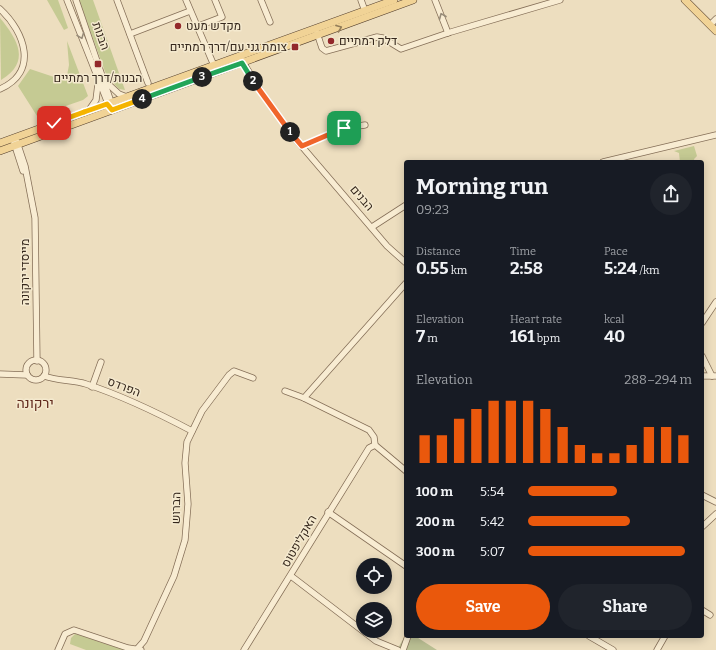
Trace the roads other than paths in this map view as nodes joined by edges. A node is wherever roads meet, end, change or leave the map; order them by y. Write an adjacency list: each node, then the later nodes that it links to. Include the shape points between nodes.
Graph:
1 (67, 0): 28 (street, הבנות, one-way to 28)
2 (76, 0): 29 (street, הבנות)
3 (117, 0): 23 (street)
4 (186, 0): 15 (street)
5 (215, 0): 19 (street, via 222,17)
6 (261, 0): 17 (street)
7 (361, 0): 14 (street)
8 (394, 0): 14 (main road)
9 (413, 0): 21 (main road, one-way to 9)
10 (435, 0): 22 (street, one-way to 10)
11 (560, 0): 22 (street)
12 (685, 0): 18 (main road)
13 (0, 9): 31 (street, via 20,35 24,53 24,63 16,79)
14 (365, 11): 21 (main road)
15 (190, 12): 19 (street); 23 (street)
16 (716, 19): 18 (street)
17 (270, 22)
18 (710, 25): 20 (main road)
19 (196, 27): 26 (street)
20 (716, 31)
21 (316, 32): 22 (street, via 326,52 377,37 401,49); 24 (main road); 25 (main road)
22 (448, 33)
23 (130, 34): 30 (street)
24 (240, 56): 25 (street, הבנים); 26 (main road)
25 (242, 63): 27 (main road); 39 (street, הבנים)
26 (213, 64): 27 (street); 32 (main road)
27 (216, 72): 33 (main road)
28 (97, 78): 33 (street, הבנות); 34 (street, הבנות, via 98,93)
29 (105, 80): 32 (street, הבנות, via 119,94); 33 (street, הבנות)
30 (148, 83)
31 (0, 89)
32 (128, 97): 33 (main road)
33 (111, 105): 34 (main road); 37 (main road)
34 (89, 110): 37 (main road)
35 (365, 125): 39 (street, via 344,128)
36 (716, 135): 41 (street)
37 (15, 142): 38 (main road); 40 (main road); 49 (street, מייסדי ירקונה, via 36,218)
38 (0, 143)
39 (302, 146): 43 (street, הבנים)
40 (0, 151)
41 (611, 160)
42 (404, 206): 43 (street)
43 (372, 227): 44 (street, הבנים)
44 (404, 262)
45 (404, 285): 58 (street)
46 (715, 305): 47 (street)
47 (704, 320)
48 (704, 359): 54 (street)
49 (37, 361): 52 (street, via 28,365); 53 (street, via 45,367)
50 (101, 362): 56 (street)
51 (0, 374): 52 (street)
52 (27, 375): 53 (street, via 37,380)
53 (44, 376): 56 (street, הפרדס)
54 (714, 376)
55 (253, 378): 59 (street, הברוש, via 234,371 202,411)
56 (92, 387): 59 (street, הפרדס, via 154,411)
57 (285, 391): 58 (street)
58 (304, 398): 60 (street, via 369,430 374,437)
59 (192, 431): 74 (street, הברוש, via 185,448 188,504 181,555 151,628)
60 (375, 445): 61 (street); 64 (street, האקליפטוס, via 369,448)
61 (404, 469)
62 (704, 496): 63 (street)
63 (716, 502)
64 (328, 512): 67 (street); 68 (street, האקליפטוס)
65 (716, 514): 66 (street)
66 (704, 526)
67 (404, 565)
68 (291, 576): 76 (street, האקליפטוס); 77 (street, via 376,641)
69 (704, 611): 70 (street)
70 (710, 615)
71 (407, 638): 78 (street)
72 (593, 638): 79 (street)
73 (664, 638): 80 (street)
74 (139, 649): 75 (street, via 128,648 74,630 65,634)
75 (58, 650)
76 (244, 650)
77 (398, 650)
78 (403, 650)
79 (613, 650)
80 (657, 650)

